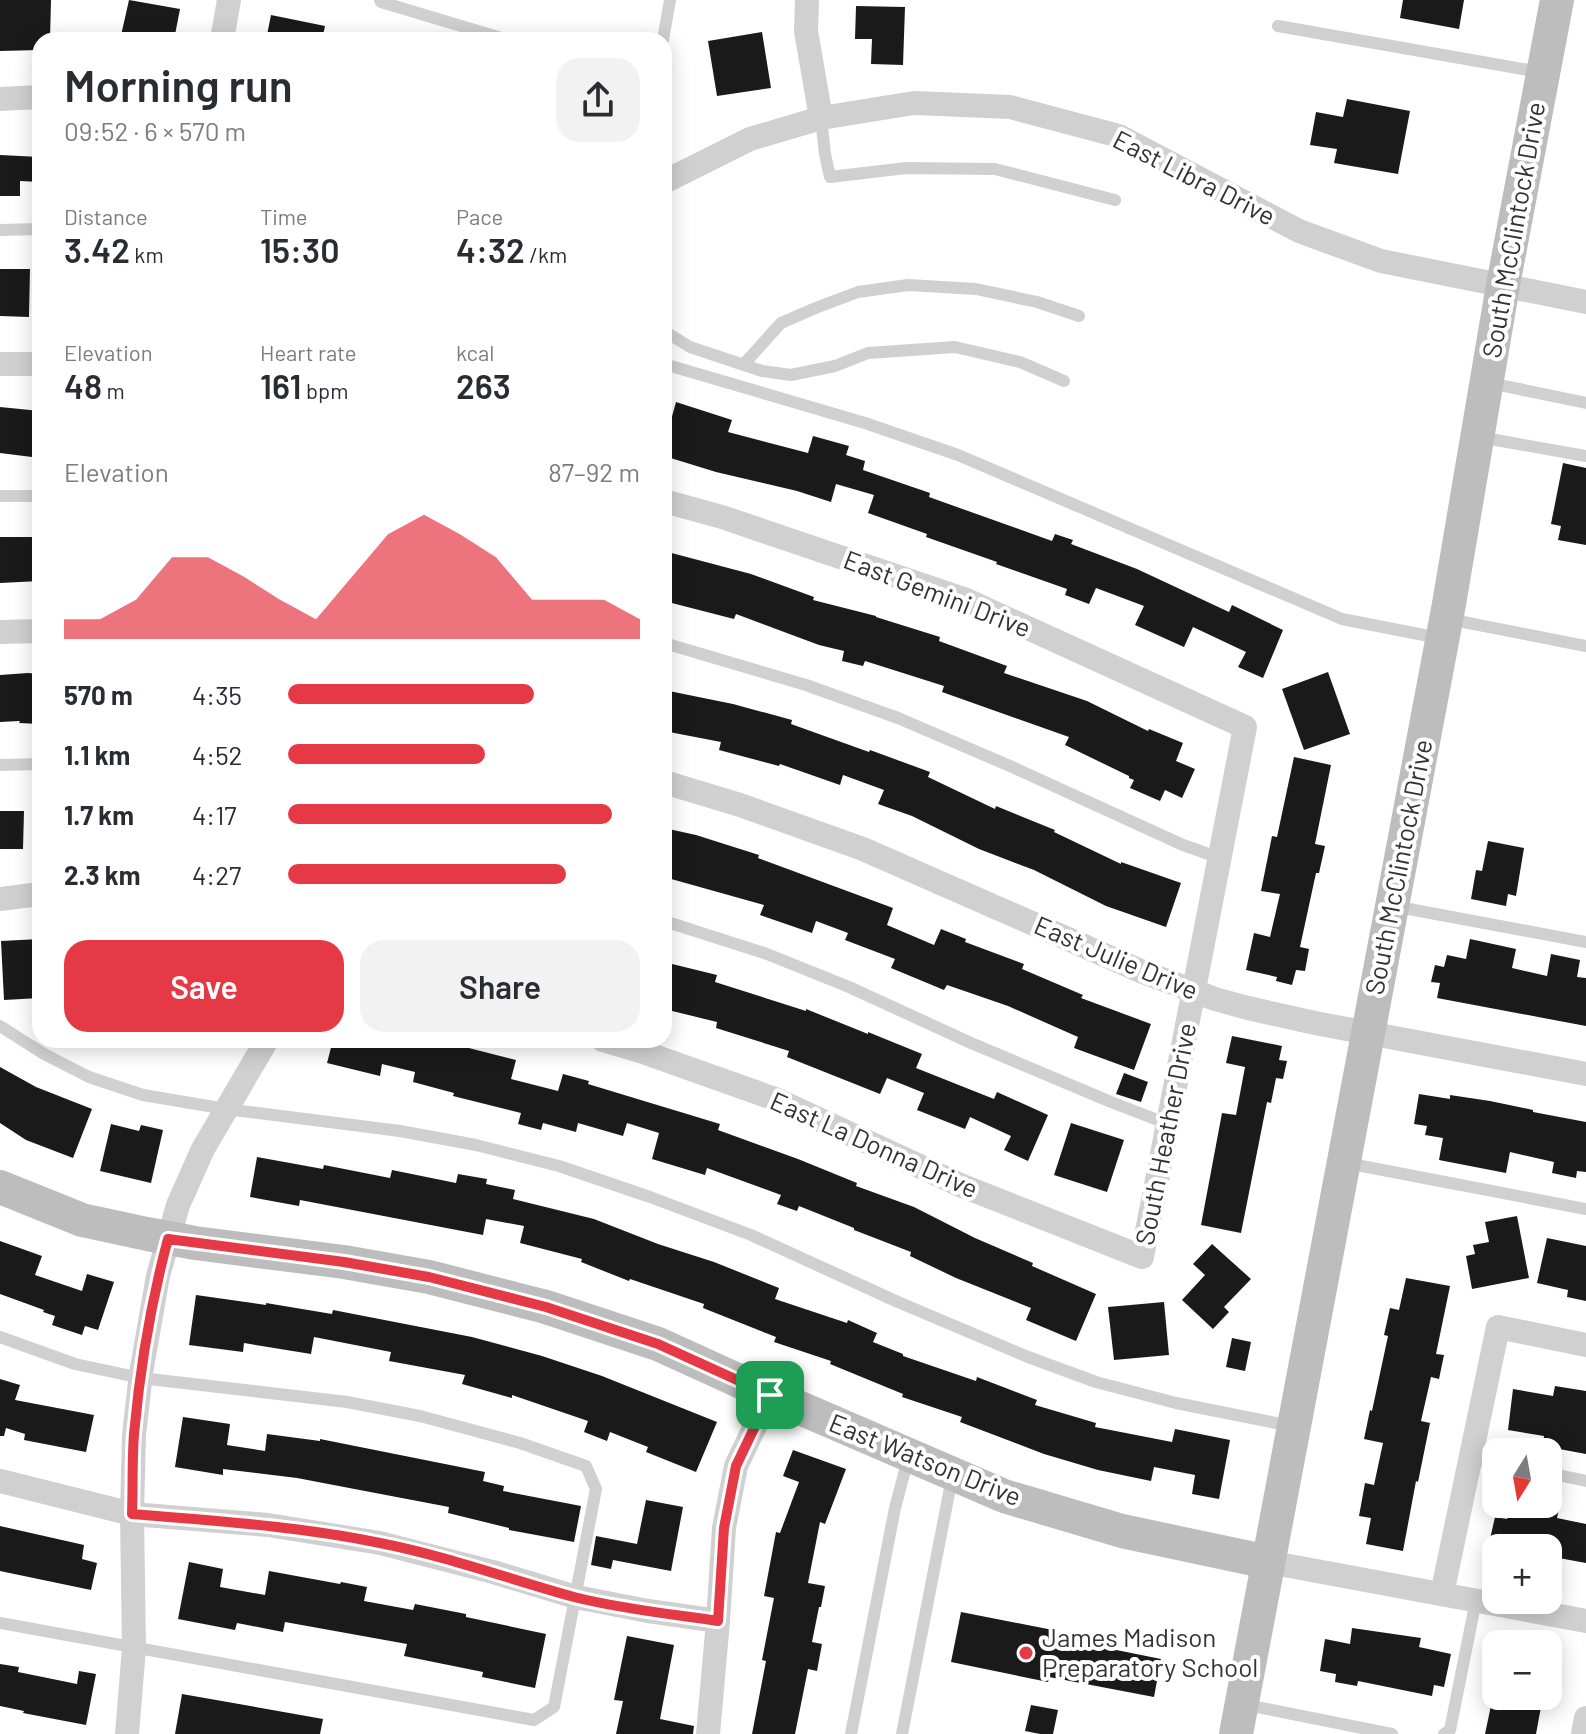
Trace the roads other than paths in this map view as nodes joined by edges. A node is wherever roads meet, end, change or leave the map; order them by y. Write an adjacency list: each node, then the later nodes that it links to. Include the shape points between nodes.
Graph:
1 (229, 0): 7 (street)
2 (380, 0): 8 (lane)
3 (670, 0): 9 (lane)
4 (807, 0): 13 (street, via 806,31)
5 (1557, 0): 10 (main road, South McClintock Drive)
6 (1278, 26): 10 (lane)
7 (223, 32)
8 (481, 32)
9 (664, 32)
10 (1543, 73): 18 (main road, South McClintock Drive)
11 (32, 97): 12 (street)
12 (0, 99)
13 (821, 118): 14 (street, East Libra Drive, via 750,139); 15 (lane, via 830,177 906,168 995,169); 18 (street, East Libra Drive, via 914,103 1010,107 1119,136 1299,231 1381,261)
14 (672, 178)
15 (1115, 200)
16 (32, 229): 17 (lane)
17 (0, 230)
18 (1503, 285): 19 (street, East Libra Drive); 27 (main road, South McClintock Drive)
19 (1586, 302)
20 (1079, 316): 24 (lane, via 976,289 895,286 858,292 781,323)
21 (672, 336): 24 (lane)
22 (0, 364): 23 (street)
23 (32, 364)
24 (744, 364): 26 (lane, via 791,375 868,353 955,347 1020,362)
25 (672, 366): 34 (lane, via 958,455 1342,619)
26 (1064, 381)
27 (1487, 383): 28 (lane); 29 (main road, South McClintock Drive)
28 (1586, 403)
29 (1477, 437): 30 (lane); 34 (main road, South McClintock Drive)
30 (1586, 456)
31 (0, 496): 32 (lane)
32 (32, 496)
33 (672, 503): 39 (street, East Gemini Drive, via 964,599)
34 (1444, 628): 38 (lane); 46 (main road, South McClintock Drive)
35 (32, 631): 36 (street)
36 (0, 632)
37 (672, 645): 43 (lane, via 898,718)
38 (1586, 646)
39 (1245, 727): 43 (street, South Heather Drive)
40 (32, 764): 41 (lane)
41 (0, 765)
42 (672, 784): 49 (street, East Julie Drive, via 863,849)
43 (1220, 858): 49 (street, South Heather Drive)
44 (32, 895): 45 (street)
45 (0, 899)
46 (1392, 906): 48 (lane); 51 (main road, South McClintock Drive)
47 (672, 924): 58 (lane, via 849,987)
48 (1586, 942)
49 (1193, 992): 51 (street, East Julie Drive); 58 (street, South Heather Drive)
50 (0, 1026): 52 (lane)
51 (1368, 1033): 56 (street, East Julie Drive); 59 (main road, South McClintock Drive)
52 (32, 1046)
53 (35, 1048): 57 (lane, via 89,1077 143,1095)
54 (262, 1048): 57 (street)
55 (630, 1048): 63 (street, East La Donna Drive, via 775,1099 960,1185)
56 (1586, 1074)
57 (226, 1109): 62 (street, via 190,1177); 68 (lane, via 400,1131 559,1166 751,1235 1096,1382)
58 (1168, 1124): 63 (street, South Heather Drive)
59 (1343, 1163): 61 (lane); 68 (main road, South McClintock Drive)
60 (0, 1187): 62 (main road, East Watson Drive, via 82,1220)
61 (1586, 1209)
62 (168, 1239): 66 (street); 67 (main road, East Watson Drive, via 429,1277 546,1307 658,1344)
63 (1142, 1257)
64 (0, 1337): 66 (lane, via 75,1364)
65 (1586, 1345): 70 (street, via 1498,1327)
66 (141, 1378): 76 (street); 79 (lane, via 347,1402 420,1416 586,1466 596,1489)
67 (770, 1395): 69 (main road, East Watson Drive); 81 (street, via 736,1466 724,1528)
68 (1294, 1427): 77 (main road, South McClintock Drive)
69 (910, 1455): 72 (main road, East Watson Drive); 89 (lane)
70 (1471, 1458): 71 (lane); 78 (street)
71 (1482, 1460)
72 (953, 1474): 77 (main road, East Watson Drive, via 1004,1496 1122,1531); 90 (lane)
73 (1562, 1476): 75 (lane)
74 (0, 1481): 76 (street)
75 (1586, 1481)
76 (132, 1514): 79 (street, via 268,1525 380,1543); 84 (street)
77 (1268, 1562): 78 (street, East Watson Drive); 86 (main road, South McClintock Drive)
78 (1442, 1594): 80 (street, East Watson Drive)
79 (576, 1597): 81 (street); 84 (lane, via 554,1707 534,1720)
80 (1476, 1600): 82 (street, East Watson Drive); 92 (lane, via 1450,1730)
81 (718, 1621): 88 (street)
82 (1586, 1621)
83 (0, 1623): 84 (lane)
84 (134, 1648): 87 (street)
85 (1586, 1718): 93 (street)
86 (1239, 1719): 91 (lane)
87 (127, 1734)
88 (708, 1734)
89 (851, 1734)
90 (902, 1734)
91 (1392, 1734)
92 (1444, 1734)
93 (1583, 1734)

